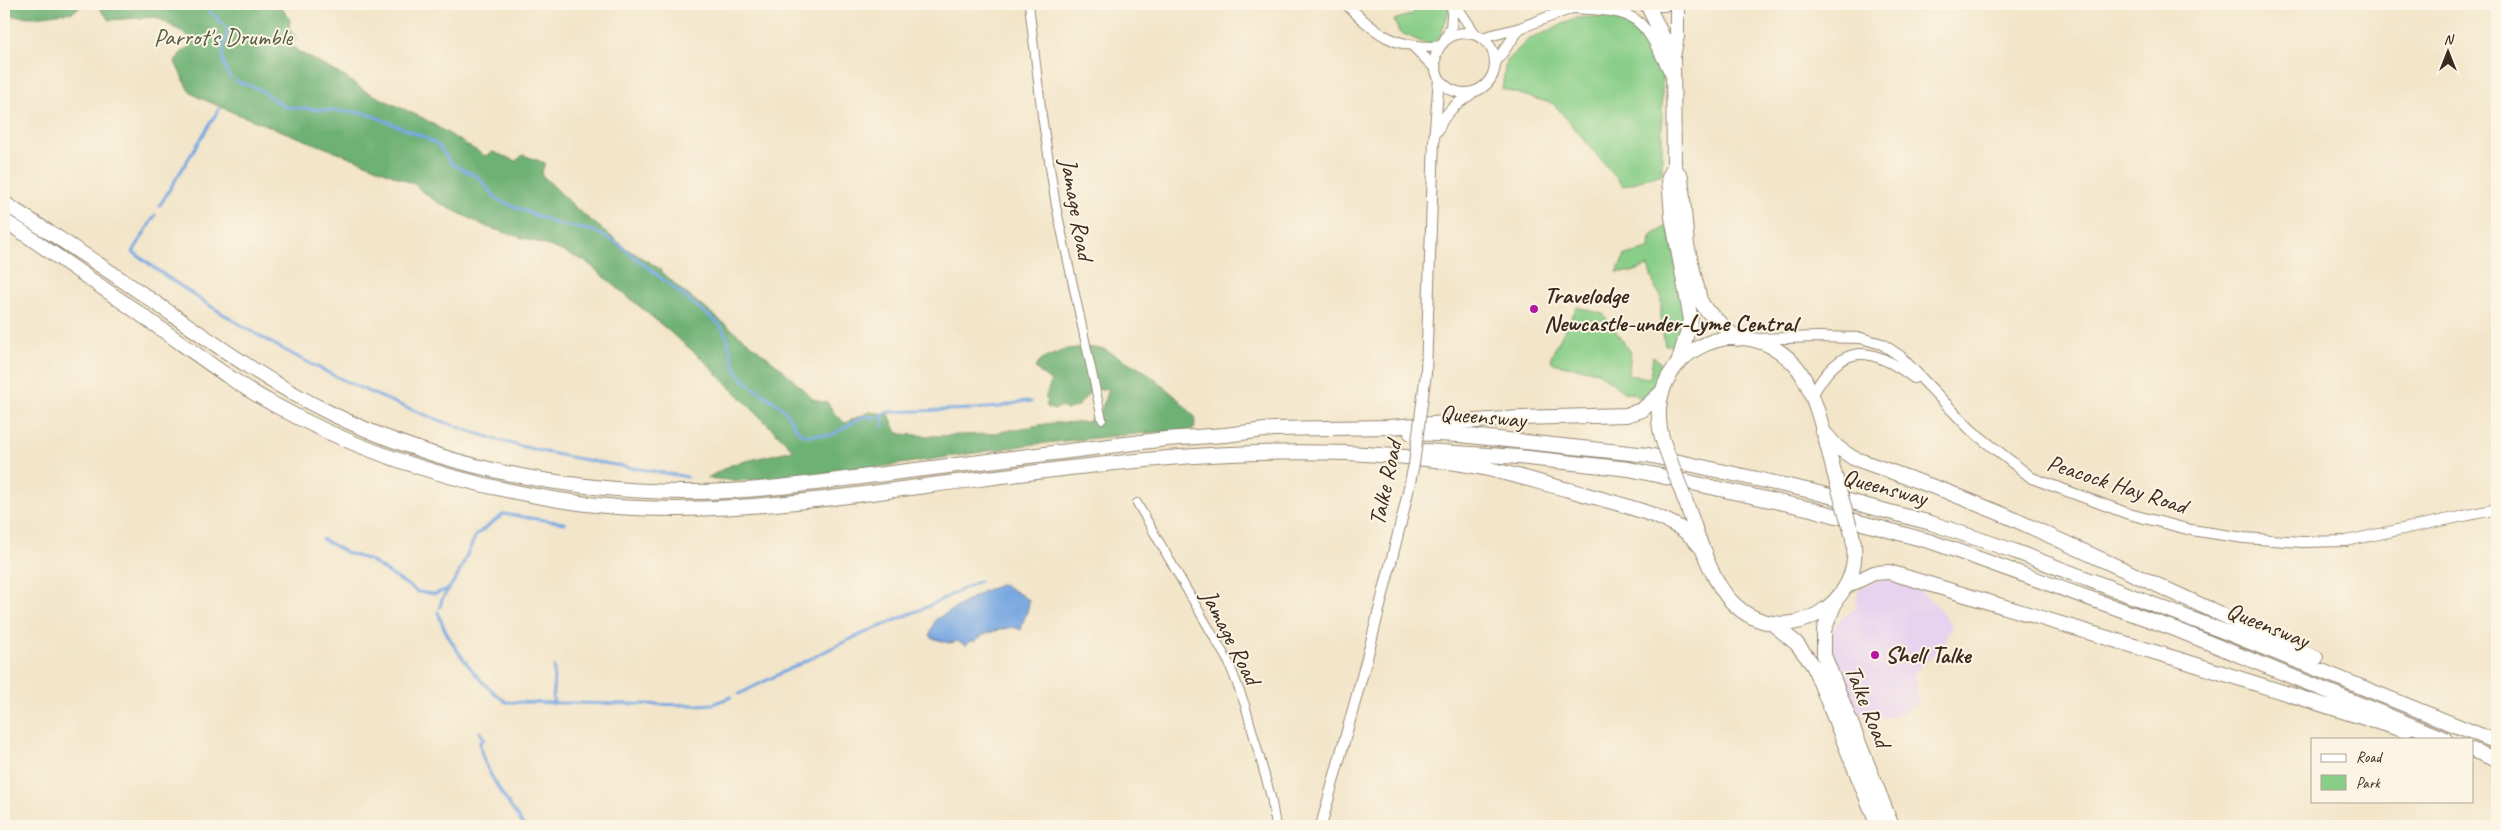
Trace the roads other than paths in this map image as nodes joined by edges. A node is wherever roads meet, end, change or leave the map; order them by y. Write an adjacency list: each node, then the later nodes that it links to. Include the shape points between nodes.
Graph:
1 (1029, 4): 28 (street, Jamage Road, via 1056,206)
2 (1346, 4): 12 (street, via 1374,29 1398,43)
3 (1454, 4): 10 (street); 11 (street, via 1451,28)
4 (1582, 4): 8 (street)
5 (1648, 4): 6 (highway); 13 (highway)
6 (1664, 4)
7 (1677, 4): 13 (highway)
8 (1571, 8): 9 (street); 17 (street, via 1610,10 1629,15 1650,33)
9 (1520, 28): 10 (street); 14 (street)
10 (1478, 36): 11 (street, via 1462,33); 14 (street, via 1493,51)
11 (1441, 44): 12 (street); 15 (street)
12 (1414, 47): 15 (street)
13 (1673, 57): 17 (highway)
14 (1495, 63): 18 (street, via 1489,82)
15 (1435, 68): 16 (street)
16 (1439, 79): 18 (street, via 1456,92); 19 (street, Talke Road)
17 (1674, 81): 20 (highway)
18 (1472, 93): 19 (street, Talke Road, via 1442,118)
19 (1434, 140): 46 (street, Talke Road, bridge, via 1426,373 1414,464 1367,658)
20 (1674, 167): 23 (highway, via 1681,177 1687,245 1700,300 1714,319); 24 (highway, via 1669,177 1672,217 1690,320)
21 (4, 203): 30 (highway, via 214,346 330,413 462,462 530,477 629,491 764,488 1166,439)
22 (4, 221): 31 (highway, via 273,404 326,430 440,474 544,498 629,507 693,509 773,505 1132,460)
23 (1741, 340): 24 (highway, via 1712,341); 25 (street, Peacock Hay Road, via 1816,337 1871,341 1900,356); 27 (highway, via 1765,345 1787,358 1801,373)
24 (1679, 360): 26 (highway)
25 (1933, 391): 27 (street, Peacock Hay Road, via 1890,361 1863,354 1848,356 1835,363); 33 (street, Peacock Hay Road, via 1971,430 2032,478 2128,514 2191,530 2244,538 2346,541)
26 (1662, 392): 30 (highway, via 1642,410 1626,416 1273,429); 34 (highway, bridge, via 1658,417 1664,444)
27 (1812, 396): 29 (highway)
28 (1102, 419)
29 (1822, 430): 35 (highway, bridge, via 1855,548 1854,566); 38 (highway, via 1837,447 1853,458 2009,517)
30 (1225, 436): 38 (highway, Queensway, via 1344,432 1460,435 1648,455 1811,491 1931,523 2014,551)
31 (1211, 454): 34 (highway, via 1401,457 1479,467 1652,516 1689,534); 40 (highway, Queensway, via 1374,449 1519,458 1629,469 1811,509 1932,542 2033,577 2184,633)
32 (1137, 503): 45 (street, Jamage Road, via 1228,663 1245,705)
33 (2497, 509)
34 (1705, 552): 37 (highway, via 1720,587 1733,603 1744,612)
35 (1847, 586): 36 (highway); 39 (highway, via 1880,572 1914,579)
36 (1836, 600): 37 (highway, via 1814,616); 48 (highway, Talke Road, via 1824,630 1824,655)
37 (1773, 624): 47 (highway, Talke Road, via 1796,643 1813,665)
38 (2454, 724): 41 (highway, Queensway)
39 (2425, 738)
40 (2444, 738)
41 (2497, 742)
42 (2474, 751): 44 (highway)
43 (2474, 755): 44 (highway)
44 (2497, 761)
45 (1276, 826)
46 (1321, 826)
47 (1878, 826)
48 (1892, 826)

